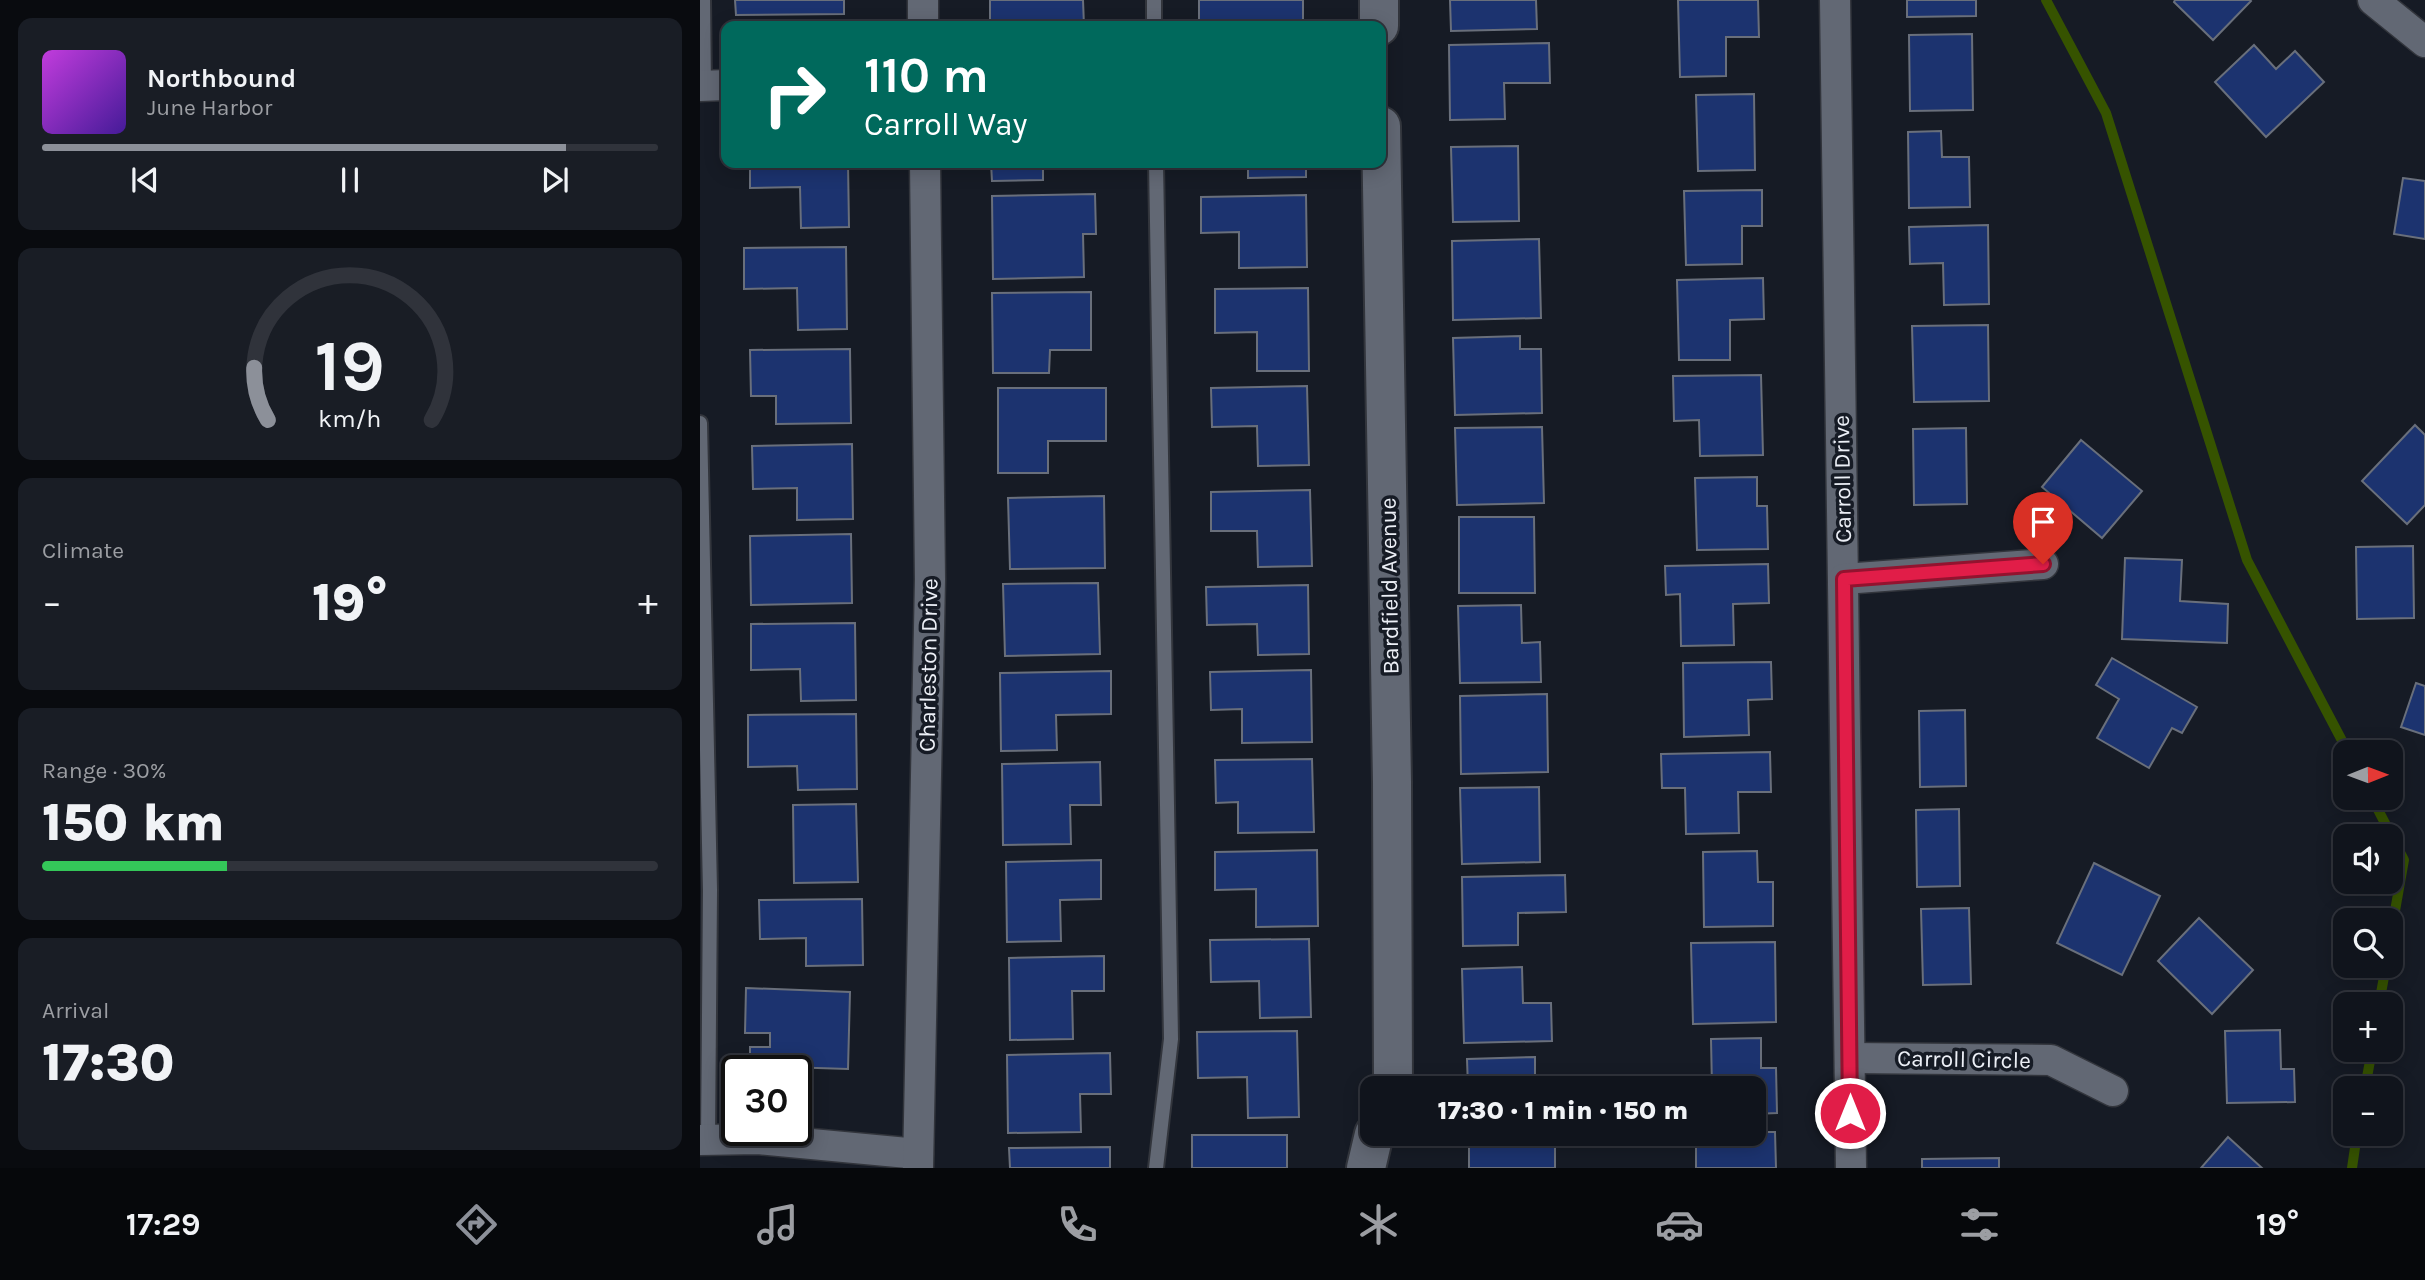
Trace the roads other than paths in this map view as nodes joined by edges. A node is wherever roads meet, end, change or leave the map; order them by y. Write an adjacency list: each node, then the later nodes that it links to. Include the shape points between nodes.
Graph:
1 (703, 0): 11 (lane)
2 (923, 0): 7 (street)
3 (1154, 0): 8 (lane)
4 (1378, 0): 9 (street)
5 (1835, 0): 17 (street, Carroll Drive)
6 (2372, 0): 10 (street)
7 (923, 21)
8 (1154, 21)
9 (1379, 21)
10 (2425, 43)
11 (710, 85)
12 (925, 168): 27 (street, Charleston Drive, via 930,579)
13 (1156, 168): 28 (lane, via 1171,1039)
14 (1382, 168): 19 (street, Bardfield Avenue)
15 (700, 422): 18 (lane)
16 (2043, 564): 17 (street)
17 (1844, 579): 20 (street, Carroll Drive)
18 (705, 888): 24 (lane)
19 (1392, 1047): 21 (street, Bardfield Avenue); 22 (street, Bardfield Avenue)
20 (1850, 1058): 23 (street, Carroll Circle, via 2051,1060); 31 (street, Carroll Drive)
21 (1386, 1076)
22 (1393, 1076)
23 (2113, 1091)
24 (704, 1140): 27 (street, via 758,1139)
25 (1371, 1146): 29 (street)
26 (1393, 1146): 30 (street)
27 (918, 1161)
28 (1156, 1168)
29 (1366, 1168)
30 (1393, 1168)
31 (1851, 1168)

